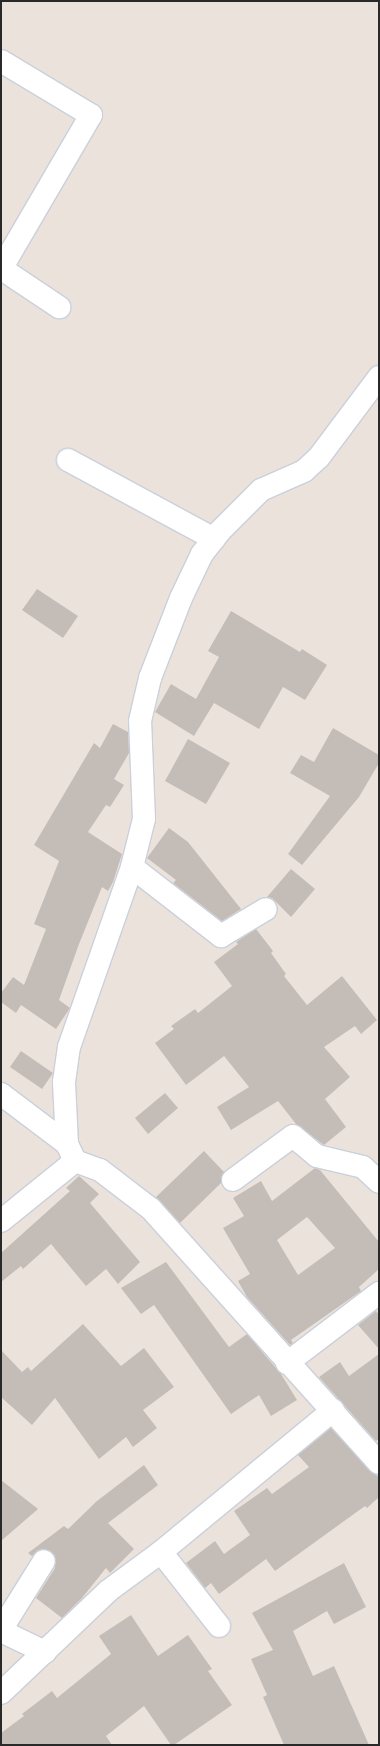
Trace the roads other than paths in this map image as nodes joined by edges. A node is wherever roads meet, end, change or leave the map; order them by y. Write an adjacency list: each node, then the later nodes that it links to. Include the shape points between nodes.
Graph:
1 (1, 61): 2 (street, via 91,115)
2 (1, 269): 3 (street)
3 (59, 307)
4 (379, 377): 6 (street, via 319,457 304,471 261,490)
5 (68, 460): 6 (street)
6 (214, 539): 7 (street, via 202,554 181,598 150,678 140,721 144,819)
7 (132, 867): 8 (street, via 221,936); 10 (street, via 69,1047 64,1082)
8 (266, 909)
9 (1, 1094): 10 (street)
10 (71, 1152): 13 (street); 15 (street, via 100,1170 151,1209)
11 (233, 1180): 12 (street, via 293,1136 317,1156 363,1167)
12 (379, 1182)
13 (1, 1221)
14 (379, 1293): 15 (street)
15 (287, 1363): 16 (street)
16 (333, 1410): 17 (street); 18 (street)
17 (379, 1463)
18 (161, 1552): 20 (street); 22 (street, via 108,1591)
19 (44, 1561): 21 (street)
20 (219, 1626)
21 (1, 1630): 22 (street)
22 (45, 1652): 23 (street)
23 (1, 1693)

